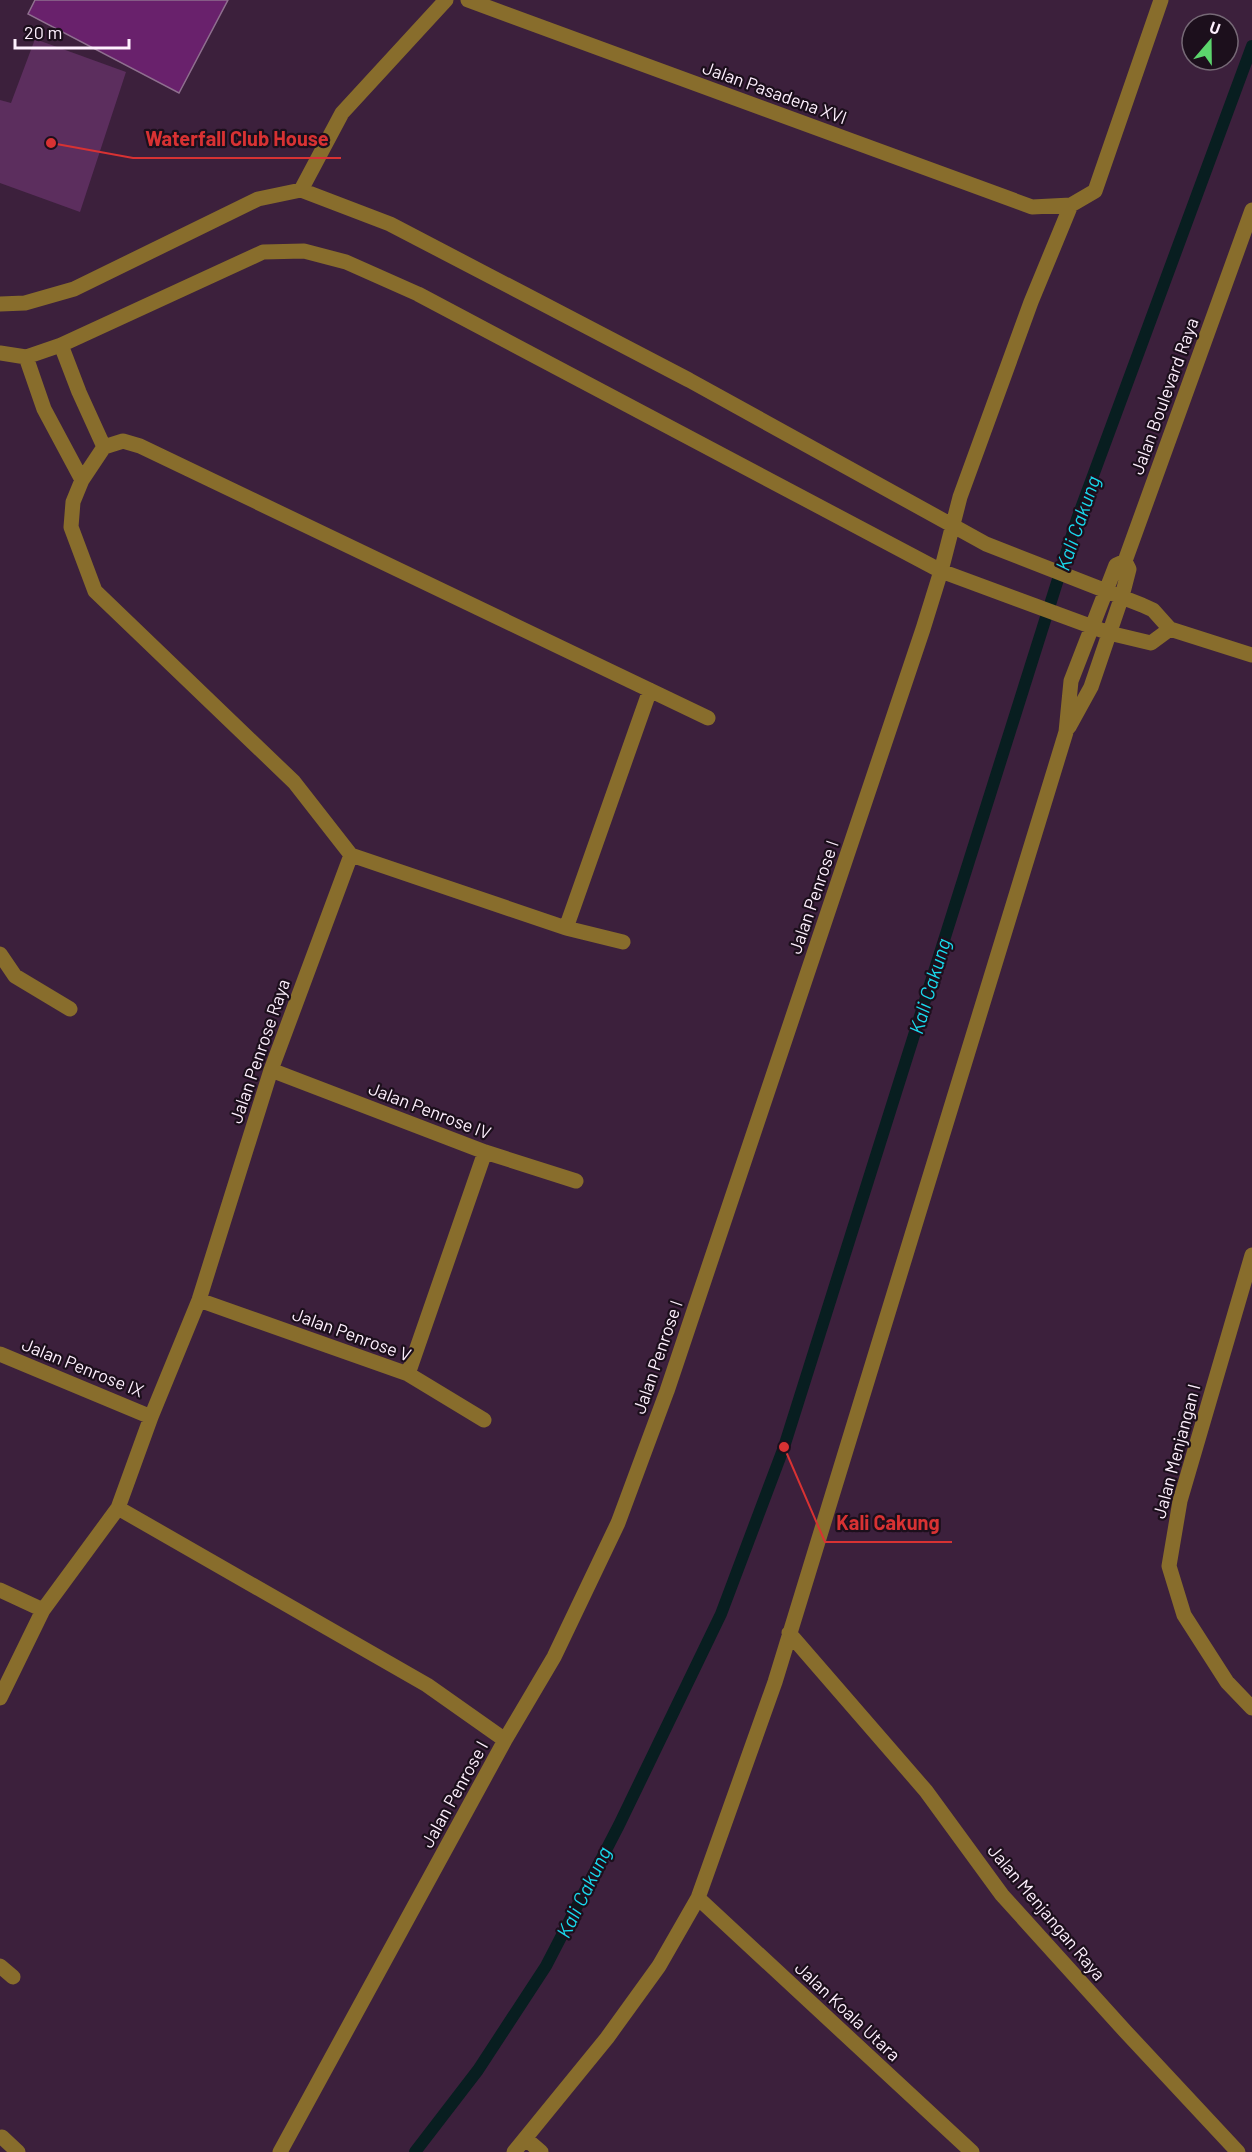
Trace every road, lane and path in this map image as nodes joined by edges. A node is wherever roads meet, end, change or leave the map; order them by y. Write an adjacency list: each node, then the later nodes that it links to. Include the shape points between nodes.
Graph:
1 (447, 0): 4 (street, via 342,113)
2 (468, 0): 5 (street, Jalan Pasadena XVI, via 1032,207)
3 (1161, 0): 5 (street, via 1095,191)
4 (301, 190): 7 (street, via 258,199 74,289 25,303); 13 (street, via 390,224 689,380)
5 (1071, 206): 13 (street, Jalan Penrose I, via 1031,302 960,497)
6 (1252, 210): 14 (street, Jalan Boulevard Raya)
7 (0, 304)
8 (61, 345): 10 (street); 11 (street); 15 (street, via 263,252 304,251 346,262 418,294)
9 (0, 353): 10 (street)
10 (26, 357): 12 (street, via 44,409)
11 (104, 447): 12 (street); 22 (street, via 123,441 140,446)
12 (82, 480): 25 (street, via 73,502 71,527 95,591 294,782)
13 (954, 525): 15 (street, Jalan Penrose I); 16 (street, via 986,544)
14 (1125, 561): 16 (street, Jalan Boulevard Raya, via 1116,565); 17 (street, via 1129,569)
15 (941, 571): 18 (street); 45 (street, Jalan Penrose I, via 667,1391 618,1523 555,1657)
16 (1106, 590): 17 (street); 18 (street, Jalan Boulevard Raya)
17 (1122, 596): 19 (street, via 1153,610); 20 (street)
18 (1092, 627): 20 (street); 24 (street, Jalan Boulevard Raya, via 1071,681)
19 (1170, 630): 20 (street, via 1150,643); 21 (street)
20 (1109, 633): 24 (street, via 1091,687)
21 (1252, 655)
22 (650, 690): 23 (street); 26 (street)
23 (708, 718)
24 (1066, 732): 42 (street)
25 (351, 855): 26 (street); 30 (street, Jalan Penrose Raya)
26 (566, 928): 27 (street)
27 (623, 942)
28 (0, 954): 29 (street, via 15,976)
29 (70, 1009)
30 (271, 1070): 31 (street, Jalan Penrose IV); 34 (street, Jalan Penrose Raya)
31 (486, 1152): 32 (street, Jalan Penrose IV); 36 (street)
32 (576, 1181)
33 (1252, 1256): 44 (street, Jalan Menjangan I, via 1180,1501 1169,1566 1184,1615 1227,1682)
34 (200, 1300): 36 (street, Jalan Penrose V); 37 (street, Jalan Penrose Raya)
35 (0, 1354): 37 (street, Jalan Penrose IX)
36 (408, 1374): 38 (street, Jalan Penrose V)
37 (151, 1417): 39 (street, Jalan Penrose Raya)
38 (484, 1420)
39 (118, 1508): 41 (street, Jalan Penrose Raya); 45 (street, via 427,1685)
40 (0, 1590): 41 (street)
41 (43, 1610): 43 (street, Jalan Penrose Raya)
42 (789, 1633): 46 (street); 56 (street, Jalan Menjangan Raya, via 926,1791 1002,1895)
43 (0, 1698)
44 (1252, 1708)
45 (505, 1740): 52 (street, Jalan Penrose I)
46 (698, 1898): 50 (street, via 659,1966); 55 (street, Jalan Koala Utara)
47 (0, 1966): 48 (street)
48 (13, 1977)
49 (2, 2137): 51 (street)
50 (526, 2139): 53 (street); 54 (street)
51 (18, 2152)
52 (280, 2152)
53 (514, 2152)
54 (541, 2152)
55 (972, 2152)
56 (1238, 2152)

